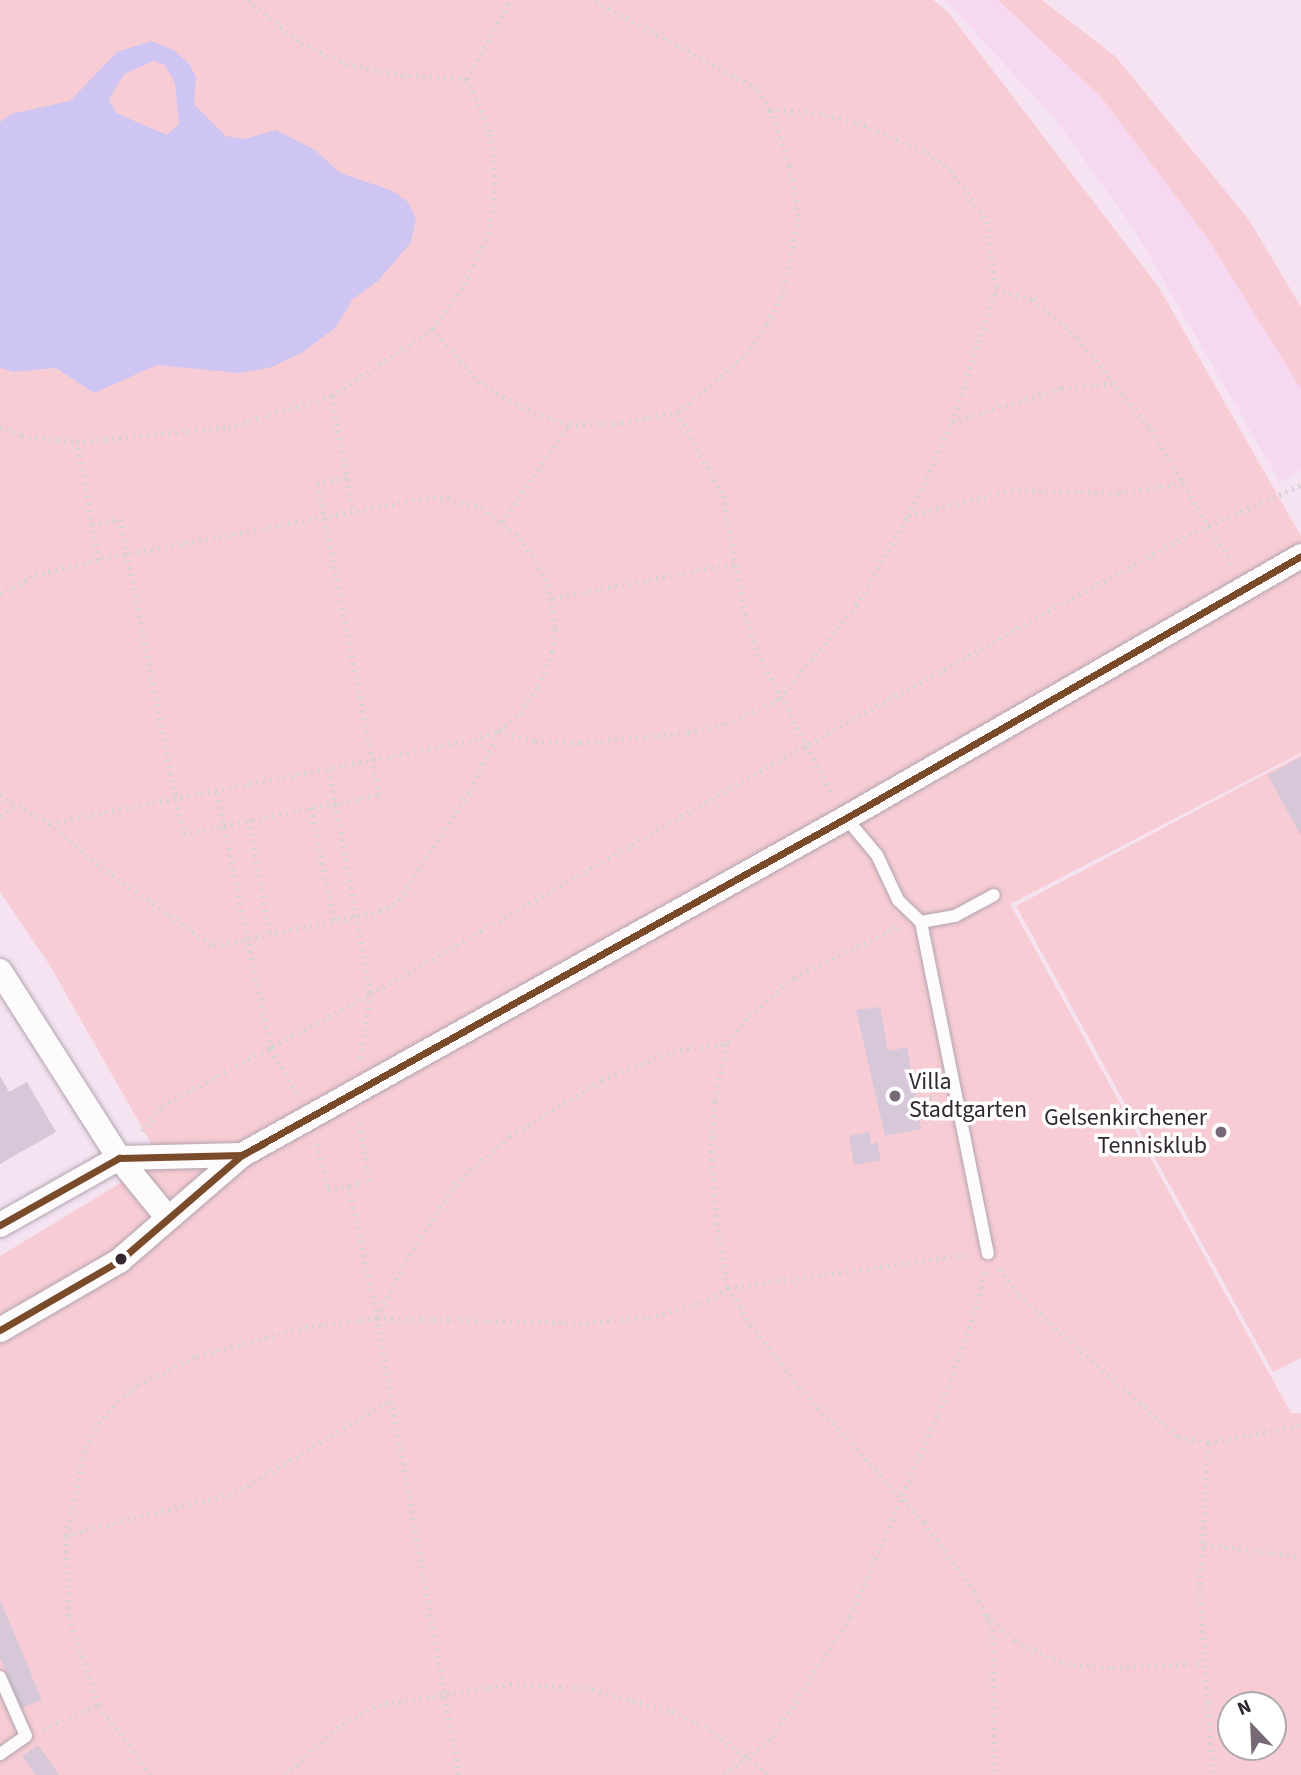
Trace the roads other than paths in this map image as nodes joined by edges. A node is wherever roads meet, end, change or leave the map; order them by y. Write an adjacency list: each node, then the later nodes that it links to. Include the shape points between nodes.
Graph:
1 (1301, 556): 2 (street)
2 (846, 818): 4 (lane, via 877,855 898,900); 6 (street)
3 (994, 895): 4 (lane, via 955,916)
4 (921, 922): 10 (lane)
5 (0, 971): 7 (street)
6 (242, 1156): 7 (street); 8 (street)
7 (119, 1158): 8 (street); 9 (street)
8 (167, 1216): 11 (street, via 119,1261)
9 (0, 1225)
10 (988, 1253)
11 (0, 1329)
12 (0, 1677): 13 (lane, via 26,1736)
13 (0, 1754)

